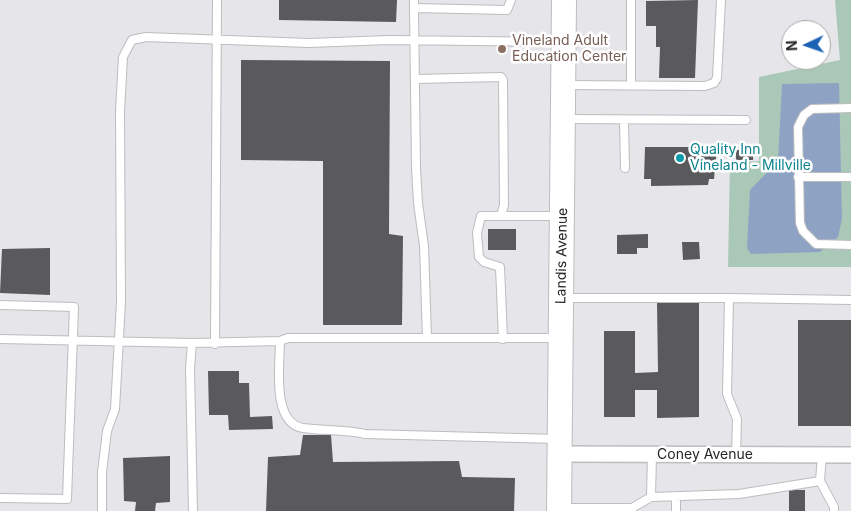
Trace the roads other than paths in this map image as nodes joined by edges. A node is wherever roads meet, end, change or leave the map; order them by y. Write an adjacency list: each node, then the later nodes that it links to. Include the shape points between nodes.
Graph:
1 (217, 0): 7 (lane)
2 (511, 0): 6 (lane, via 507,10)
3 (564, 0): 9 (main road, Landis Avenue)
4 (631, 0): 12 (lane)
5 (721, 0): 12 (lane, via 718,78 714,83 705,86)
6 (414, 4): 8 (lane)
7 (216, 39): 8 (lane, via 309,43); 33 (lane, via 146,37 132,40 123,57); 35 (lane)
8 (414, 41): 9 (lane); 10 (lane)
9 (564, 42): 11 (main road, Landis Avenue)
10 (417, 79): 20 (lane, via 501,77 503,80 504,205); 27 (lane, via 417,185 424,246)
11 (563, 85): 12 (lane); 14 (main road, Landis Avenue)
12 (631, 85)
13 (851, 108): 18 (lane, via 812,108 804,114 798,128)
14 (563, 119): 15 (lane); 21 (main road, Landis Avenue)
15 (624, 120): 16 (lane); 17 (lane)
16 (746, 120)
17 (625, 168)
18 (798, 177): 19 (lane); 22 (lane, via 798,213 803,231 816,244)
19 (851, 177)
20 (501, 216): 21 (lane); 30 (lane, via 481,216 478,233 479,256 484,262 500,267)
21 (562, 216): 23 (main road, Landis Avenue)
22 (851, 245)
23 (561, 298): 24 (lane); 28 (main road, Landis Avenue)
24 (728, 298): 25 (lane); 38 (lane, via 726,394 737,419)
25 (851, 300)
26 (0, 305): 31 (lane, via 74,307)
27 (427, 338): 30 (lane); 32 (lane, via 288,338)
28 (560, 338): 30 (lane); 36 (main road, Landis Avenue)
29 (0, 339): 31 (lane)
30 (503, 339)
31 (72, 341): 33 (lane); 44 (lane, via 67,499)
32 (280, 341): 35 (lane); 36 (lane, via 279,400 290,422 301,428)
33 (119, 343): 34 (lane); 47 (lane, via 115,409 107,431 102,472)
34 (192, 343): 35 (lane); 48 (lane)
35 (215, 344)
36 (560, 446): 37 (street, Coney Avenue); 45 (main road, Landis Avenue)
37 (652, 455): 38 (street, Coney Avenue); 42 (lane)
38 (736, 455): 39 (street, Coney Avenue)
39 (822, 455): 40 (street, Coney Avenue); 41 (lane)
40 (851, 456)
41 (820, 481): 43 (lane, via 739,494); 50 (lane)
42 (651, 497): 43 (lane); 46 (lane)
43 (676, 497): 49 (lane)
44 (0, 498)
45 (559, 510): 46 (lane)
46 (632, 510)
47 (102, 511)
48 (193, 511)
49 (676, 511)
50 (834, 511)

